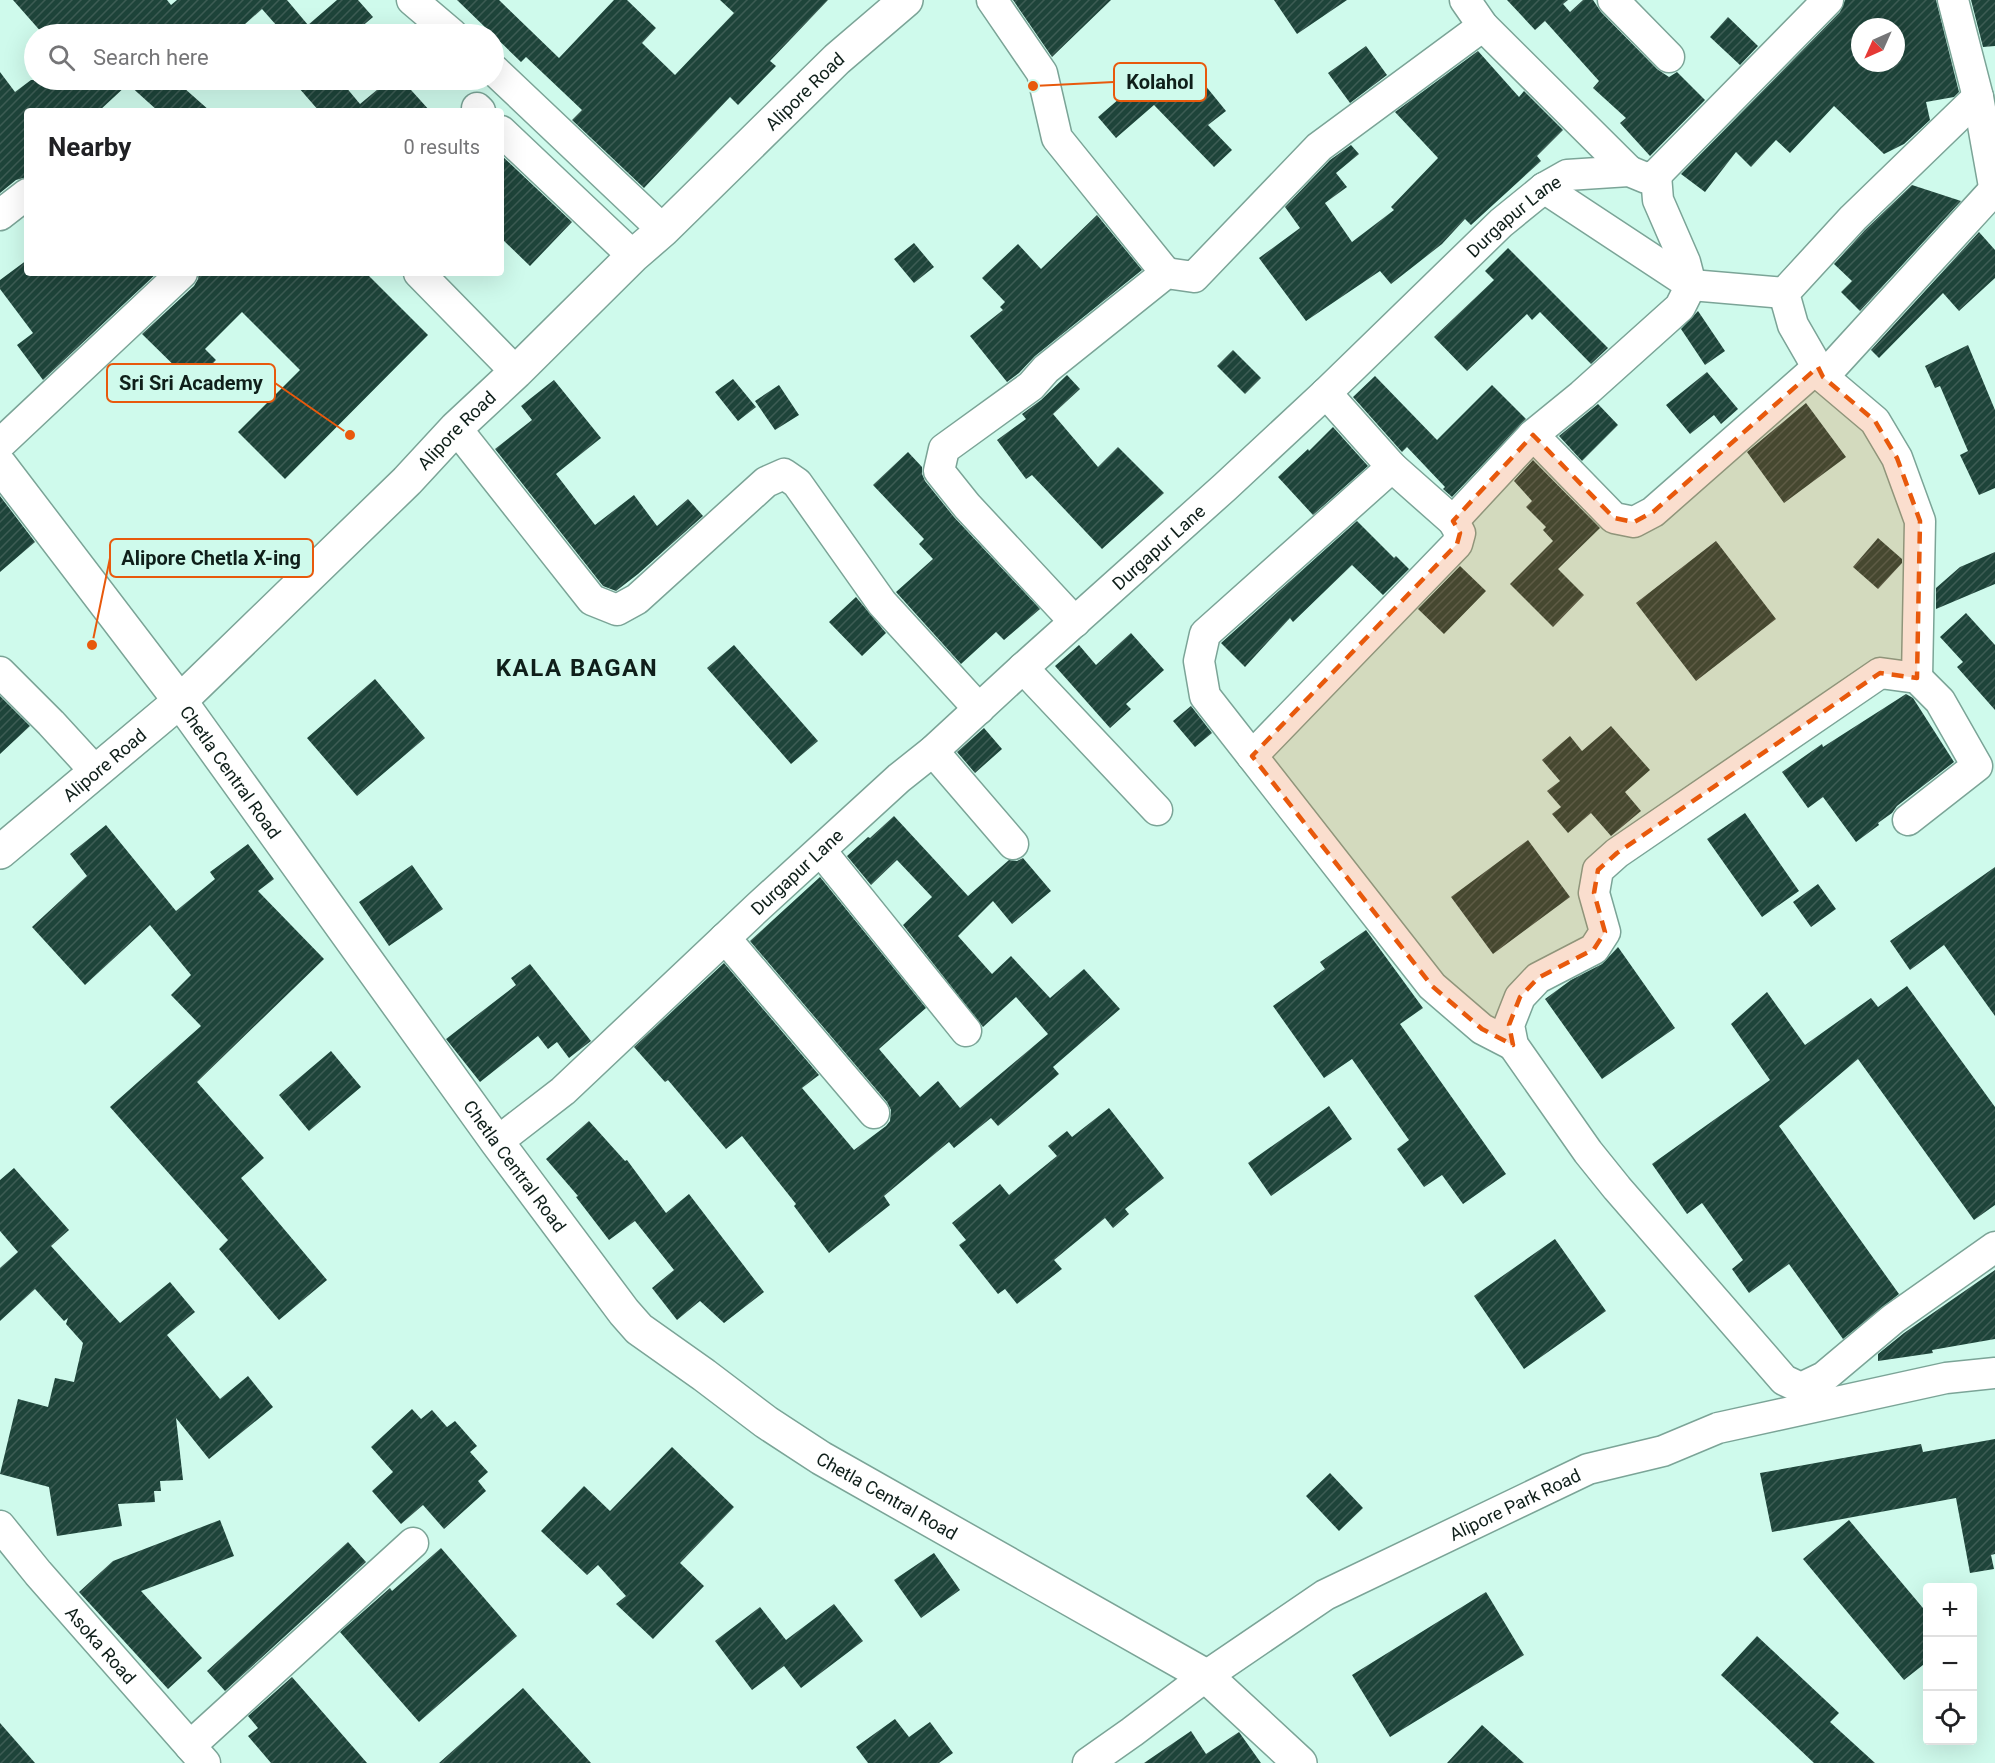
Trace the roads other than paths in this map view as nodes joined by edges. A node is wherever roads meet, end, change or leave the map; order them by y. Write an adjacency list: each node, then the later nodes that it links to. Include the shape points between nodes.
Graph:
1 (412, 0): 8 (street)
2 (906, 0): 18 (main road, Alipore Road, via 837,59)
3 (992, 0): 20 (street, via 1042,73 1057,138)
4 (1613, 0): 9 (street)
5 (1828, 0): 13 (street)
6 (1953, 0): 11 (street)
7 (1475, 9): 13 (street); 20 (street, via 1319,147 1194,278)
8 (440, 24)
9 (1669, 57)
10 (504, 79): 18 (street)
11 (1978, 97): 15 (street); 24 (street, via 1853,218)
12 (504, 134): 19 (street)
13 (1643, 173): 14 (street, Durgapur Lane, via 1567,175); 23 (street, via 1685,262)
14 (1544, 188): 23 (street); 27 (street, Durgapur Lane, via 1501,223)
15 (1995, 191): 26 (street)
16 (24, 196): 17 (street)
17 (0, 215)
18 (663, 230): 19 (main road, Alipore Road)
19 (633, 256): 25 (main road, Alipore Road)
20 (1166, 273): 34 (street, via 1046,369 1031,386 944,448 939,471)
21 (179, 276): 30 (street)
22 (422, 276): 25 (street)
23 (1691, 285): 24 (street); 29 (street, via 1680,307)
24 (1784, 293): 26 (street, via 1793,325)
25 (516, 372): 28 (main road, Alipore Road)
26 (1821, 372): 29 (street, via 1653,512 1634,522 1614,518); 37 (street, via 1875,421 1897,458 1920,521)
27 (1326, 393): 32 (street); 34 (street, Durgapur Lane)
28 (456, 428): 38 (main road, Alipore Road, via 407,481); 39 (street, via 592,600 617,610 637,599 766,482 784,474 797,483 882,603)
29 (1533, 435): 33 (street)
30 (0, 444)
31 (0, 465): 38 (main road, Chetla Central Road)
32 (1392, 467): 33 (street); 41 (street, via 1205,634 1199,661 1204,696)
33 (1453, 521): 41 (street, via 1460,533 1457,544)
34 (1076, 622): 35 (street, Durgapur Lane)
35 (1023, 668): 39 (street, Durgapur Lane); 44 (street)
36 (0, 672): 43 (street)
37 (1917, 678): 42 (street, via 1940,701); 51 (street, via 1880,673 1617,853 1598,870 1594,892 1605,932 1594,949 1538,978 1521,997 1509,1025)
38 (180, 701): 43 (main road, Alipore Road); 53 (main road, Chetla Central Road)
39 (979, 709): 40 (street, Durgapur Lane)
40 (933, 751): 46 (street); 47 (street, Durgapur Lane)
41 (1252, 756): 51 (street, via 1432,986 1482,1029)
42 (1986, 762): 45 (street)
43 (95, 771): 48 (main road, Alipore Road)
44 (1157, 810)
45 (1908, 820)
46 (1013, 844)
47 (821, 851): 49 (street, Durgapur Lane); 50 (street)
48 (0, 852)
49 (725, 938): 52 (street); 53 (street, Durgapur Lane, via 563,1091)
50 (966, 1031)
51 (1513, 1045): 54 (street, via 1617,1188 1784,1380 1801,1388 1824,1377 1893,1319)
52 (874, 1113)
53 (497, 1142): 58 (main road, Chetla Central Road, via 639,1329 821,1458)
54 (1995, 1247)
55 (1995, 1373): 58 (street, Alipore Park Road, via 1946,1378 1718,1428 1663,1451 1588,1470 1325,1595)
56 (0, 1526): 59 (street, Asoka Road)
57 (413, 1543): 59 (street)
58 (1206, 1676): 60 (street, Alipore Park Road); 61 (main road, Chetla Central Road)
59 (198, 1755)
60 (1088, 1763)
61 (1300, 1763)

